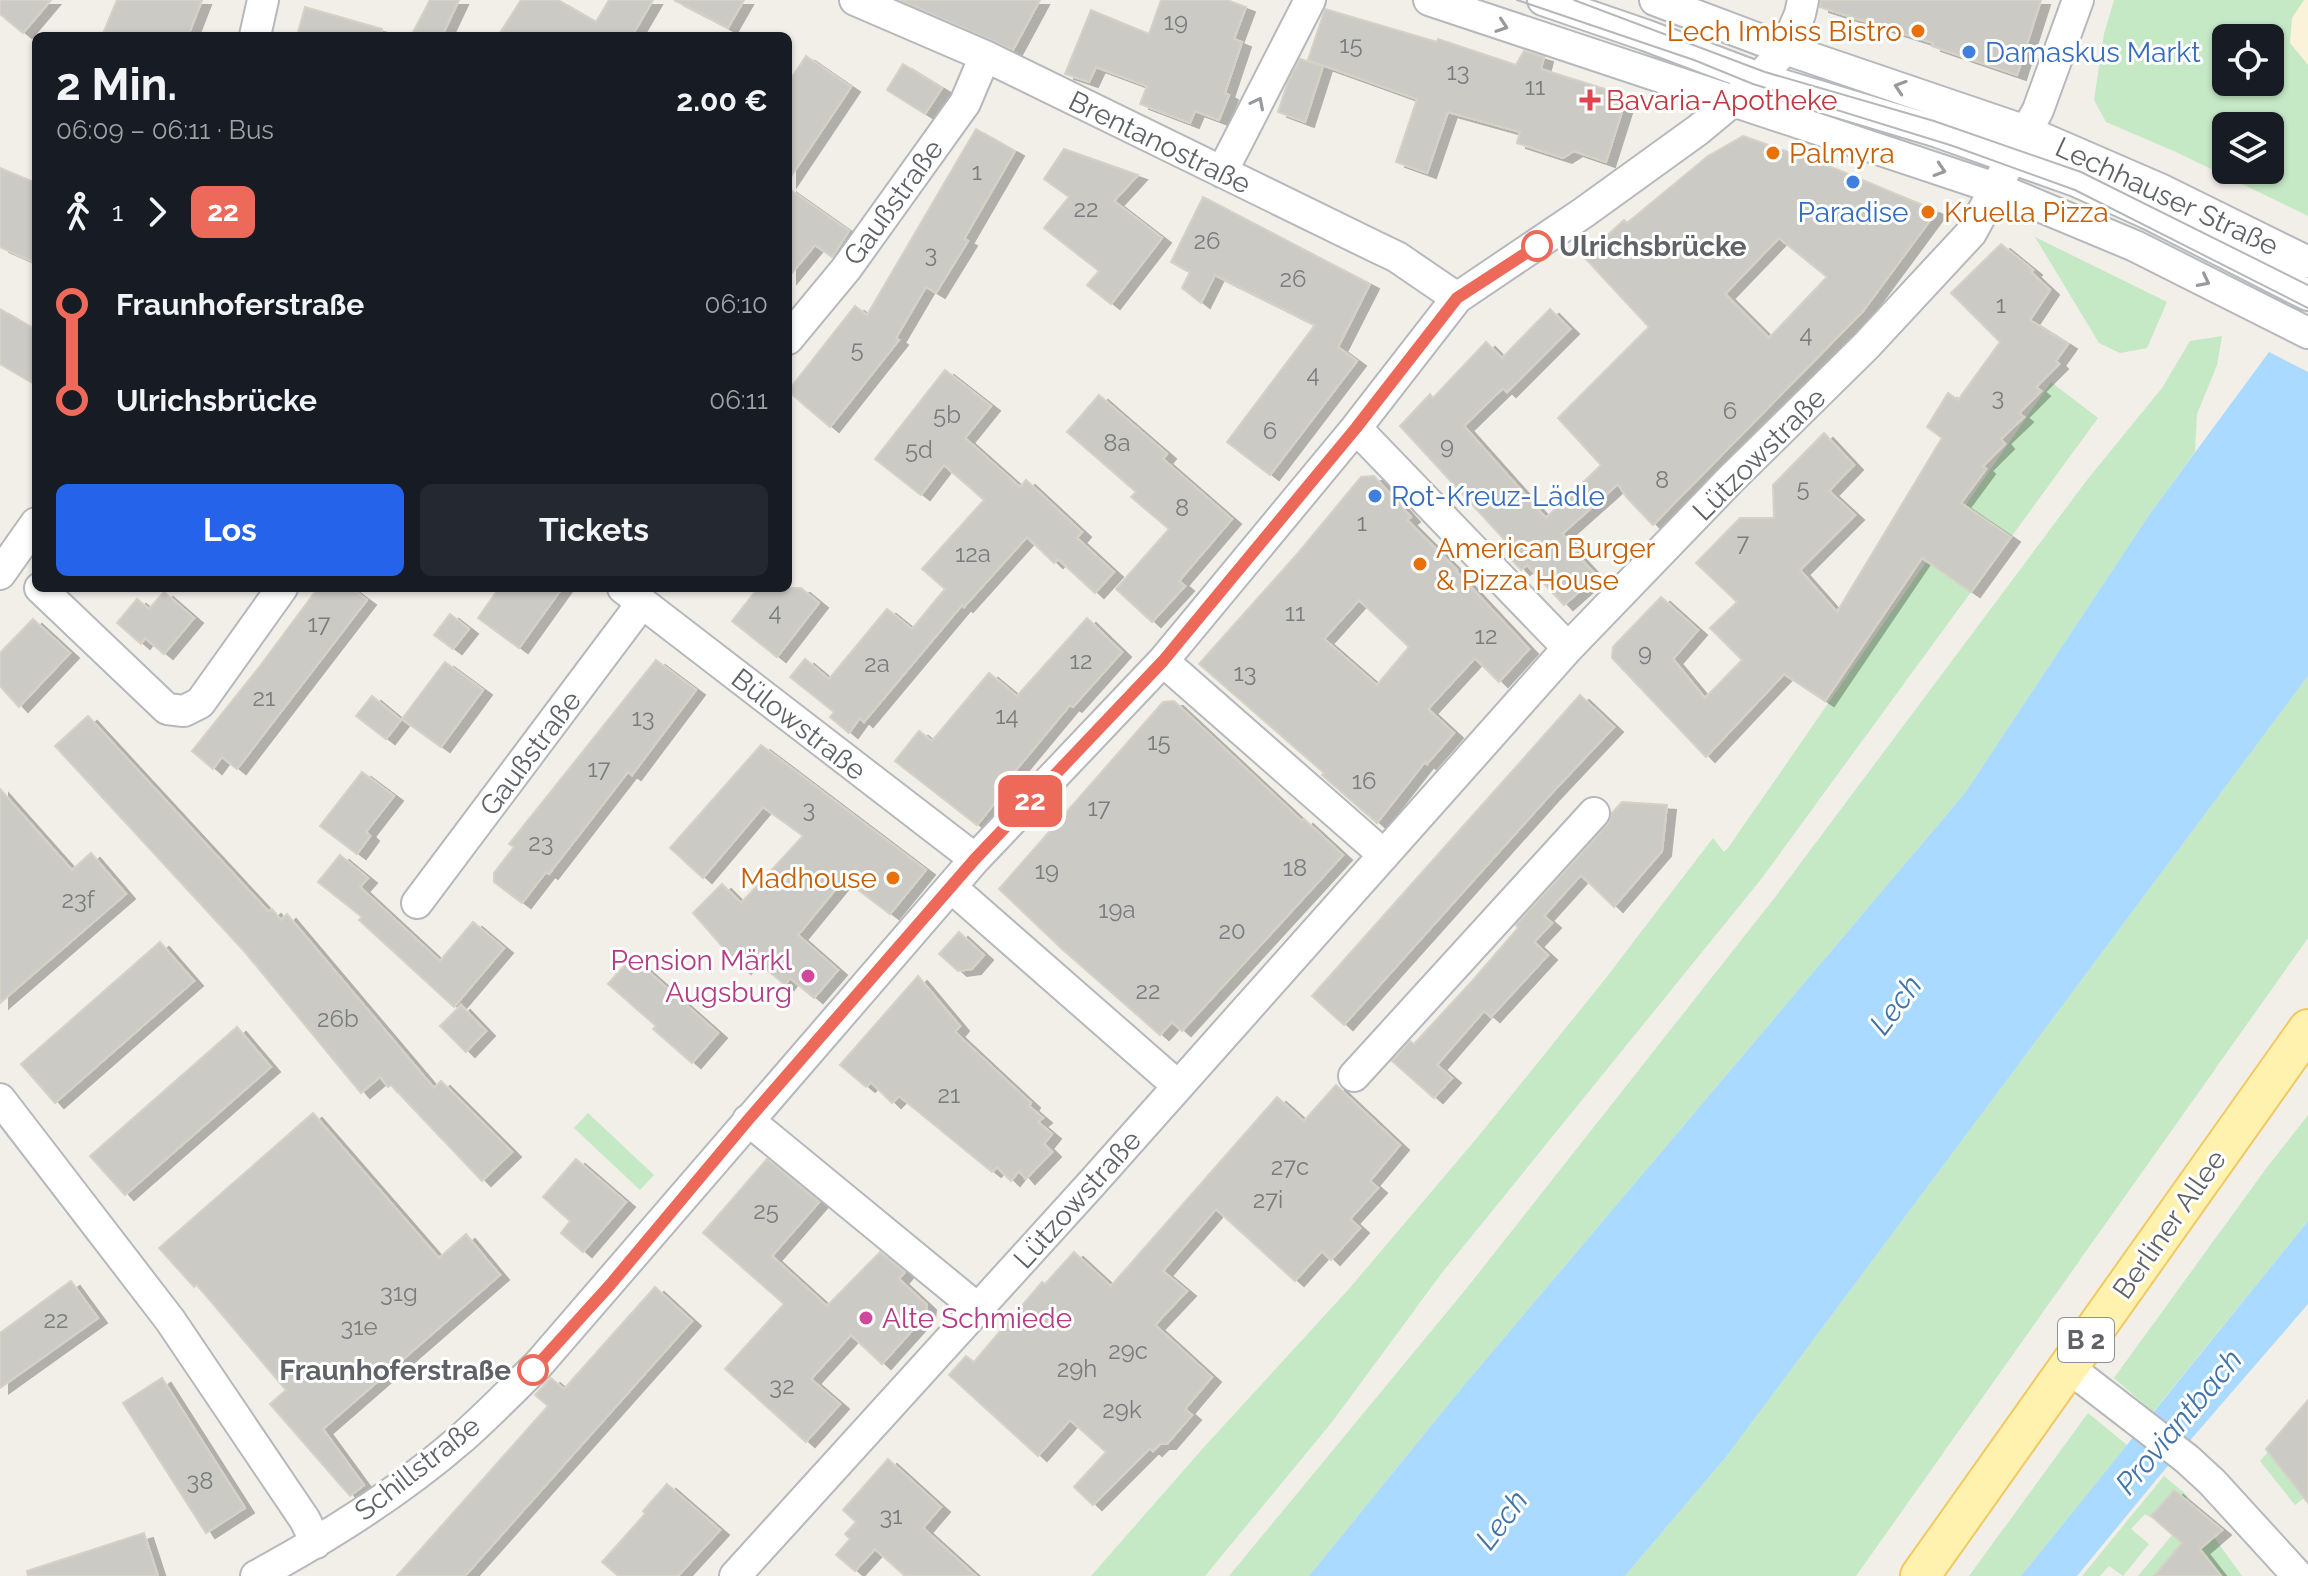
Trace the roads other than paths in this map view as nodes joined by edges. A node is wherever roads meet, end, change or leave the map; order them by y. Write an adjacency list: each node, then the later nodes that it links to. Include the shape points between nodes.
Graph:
1 (263, 0): 9 (street)
2 (855, 0): 11 (street, Brentanostraße)
3 (1310, 0): 16 (street, one-way to 3)
4 (1429, 0): 13 (street, one-way to 13)
5 (1543, 0): 12 (street)
6 (1655, 0): 10 (street, Lechhauser Straße)
7 (1803, 0): 10 (street, Schillstraße)
8 (2078, 0): 14 (street, Lützowstraße)
9 (256, 32)
10 (1785, 49): 12 (street, Schillstraße); 14 (street, Lechhauser Straße, one-way to 10)
11 (985, 56): 16 (street, Brentanostraße); 23 (street, Gaußstraße, via 965,103 846,269)
12 (1759, 78): 13 (street, Schillstraße); 15 (street)
13 (1733, 101): 17 (street, one-way to 17); 21 (street, Schillstraße, via 1583,213)
14 (2026, 131): 15 (street, Lützowstraße); 18 (street, Lechhauser Straße)
15 (2011, 159): 17 (street, Lützowstraße); 18 (street)
16 (1222, 172): 21 (street, Brentanostraße, via 1397,257)
17 (1995, 188): 22 (street, one-way to 22, via 2135,246); 31 (street, Lützowstraße, via 1971,233)
18 (2155, 202): 19 (street, Lechhauser Straße); 20 (street)
19 (2308, 262)
20 (2308, 295)
21 (1457, 298): 24 (street, Schillstraße)
22 (2308, 333)
23 (792, 334)
24 (1356, 428): 31 (street); 32 (street, Schillstraße)
25 (32, 529): 26 (street)
26 (5, 567): 27 (street)
27 (32, 583)
28 (44, 592): 29 (street, via 167,709 184,711 200,703)
29 (279, 592)
30 (633, 595): 35 (street, Bülowstraße); 37 (street, Gaußstraße)
31 (1568, 648): 34 (street, Lützowstraße)
32 (1163, 661): 34 (street); 35 (street, Schillstraße)
33 (1594, 813): 39 (street)
34 (1384, 855): 40 (street, Lützowstraße)
35 (975, 859): 36 (street, Schillstraße)
36 (952, 888): 40 (street); 42 (street, Schillstraße)
37 (417, 903)
38 (2308, 1029): 44 (main road, Berliner Allee / B 2)
39 (1354, 1076)
40 (1178, 1086): 43 (street, Lützowstraße)
41 (0, 1099): 45 (street, via 170,1320)
42 (748, 1120): 43 (street); 45 (street, Schillstraße, via 538,1365 460,1439)
43 (978, 1309): 47 (street, Lützowstraße)
44 (2068, 1367): 48 (main road, Berliner Allee / B 2); 49 (street, via 2187,1459)
45 (316, 1543): 46 (street, Schillstraße)
46 (256, 1576)
47 (735, 1576)
48 (1920, 1576)
49 (2298, 1576)

